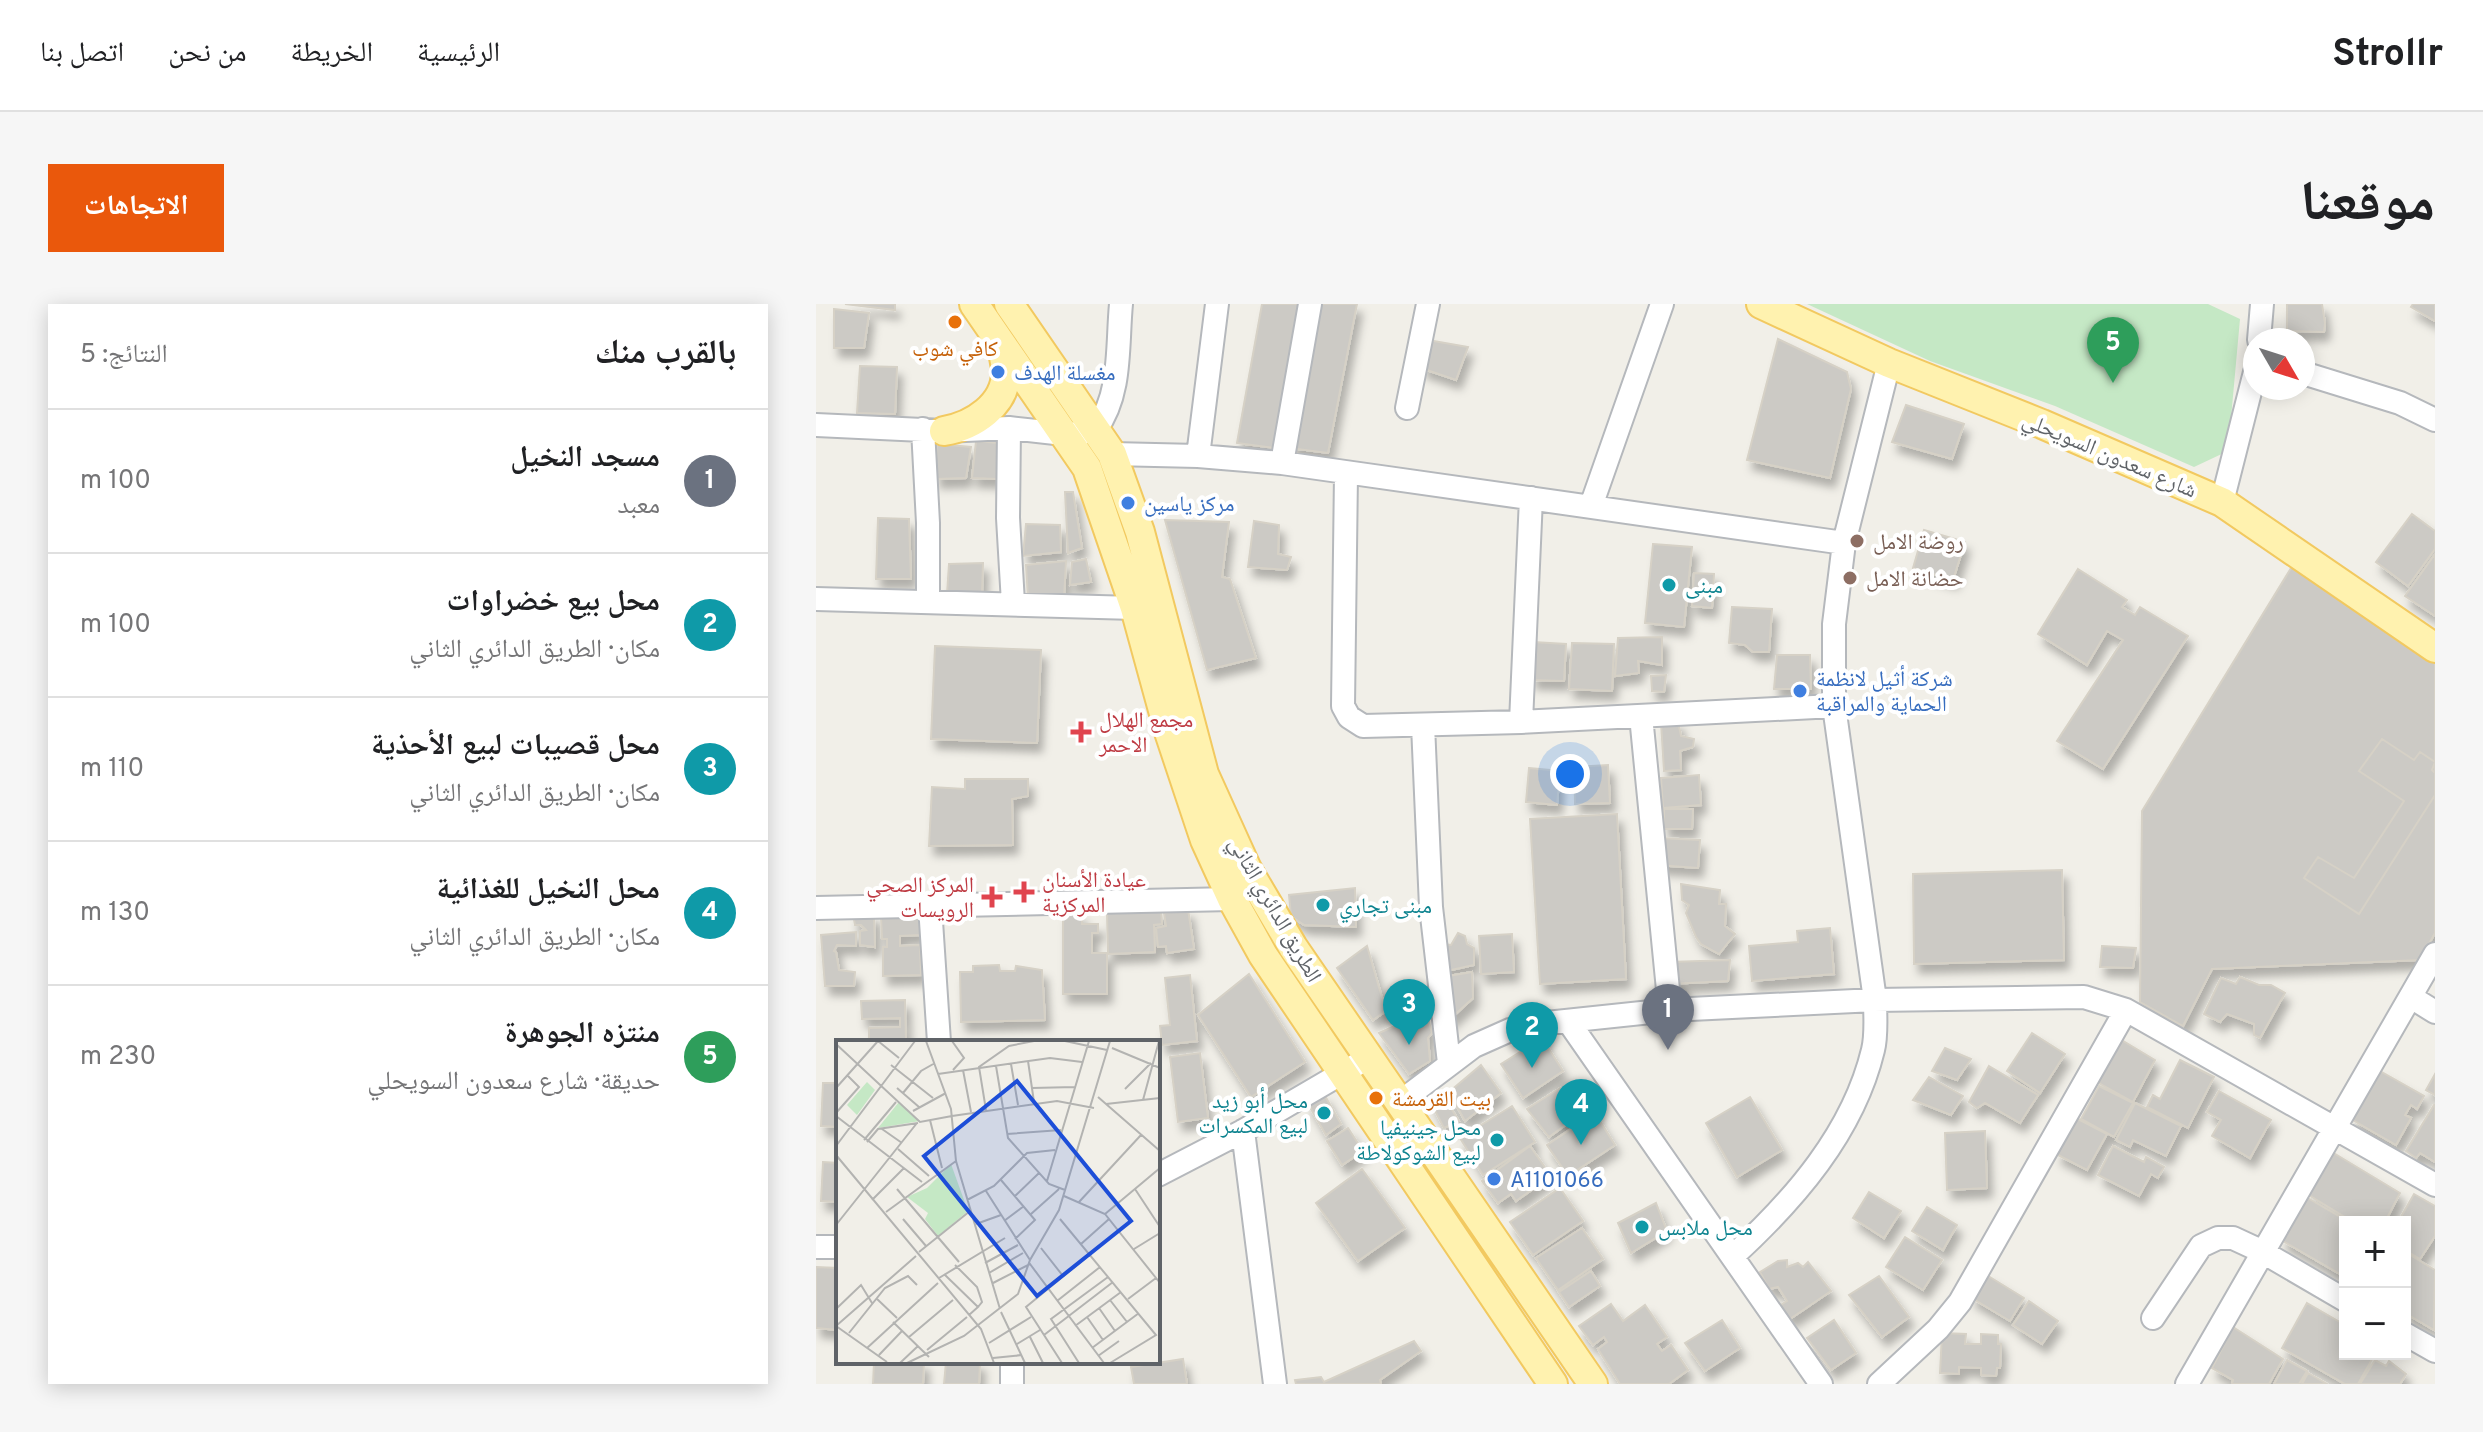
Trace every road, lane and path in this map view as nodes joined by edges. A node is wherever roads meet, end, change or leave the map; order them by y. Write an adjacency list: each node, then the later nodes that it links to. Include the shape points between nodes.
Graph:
1 (974, 304): 12 (main road, الطريق الدائري الثاني)
2 (1009, 304): 20 (main road, الطريق الدائري الثاني)
3 (1121, 304): 20 (street, via 1116,380)
4 (1217, 304): 24 (street)
5 (1310, 304): 25 (street)
6 (1428, 304): 16 (street)
7 (1662, 304): 29 (street)
8 (1761, 304): 10 (main road, شارع سعدون السويحلي)
9 (2262, 304): 11 (street)
10 (1788, 310): 13 (main road, شارع سعدون السويحلي)
11 (2260, 328)
12 (1002, 345): 21 (main road, via 1006,372 999,395 981,418 963,428); 22 (main road, الطريق الدائري الثاني)
13 (1889, 363): 28 (main road, شارع سعدون السويحلي); 30 (street)
14 (2315, 377): 17 (street, via 2388,398)
15 (2248, 400): 28 (street)
16 (1407, 408)
17 (2435, 420)
18 (816, 425): 21 (street)
19 (1009, 428): 21 (street); 22 (street); 33 (street)
20 (1096, 429): 22 (street); 23 (main road, الطريق الدائري الثاني)
21 (934, 430): 32 (street)
22 (1064, 434): 34 (main road, الطريق الدائري الثاني, via 1087,468)
23 (1112, 454): 24 (street); 51 (main road, الطريق الدائري الثاني, via 1140,532 1204,774 1255,882)
24 (1198, 456): 25 (street)
25 (1282, 463): 26 (street)
26 (1346, 474): 27 (street); 39 (street, via 1343,706 1363,726)
27 (1531, 498): 29 (street); 38 (street)
28 (2222, 502): 35 (main road, شارع سعدون السويحلي)
29 (1591, 506): 30 (street)
30 (1844, 543): 36 (street, via 1834,624)
31 (816, 599): 32 (street)
32 (928, 602): 33 (street)
33 (1013, 603): 34 (street)
34 (1135, 608): 40 (main road, الطريق الدائري الثاني, via 1169,732 1205,840)
35 (2435, 648)
36 (1834, 706): 37 (street); 45 (street)
37 (1641, 716): 38 (street); 46 (street)
38 (1521, 722): 39 (street)
39 (1423, 725): 52 (street, via 1431,907)
40 (1232, 899): 41 (street); 53 (main road, الطريق الدائري الثاني)
41 (930, 906): 42 (street); 50 (street)
42 (816, 908)
43 (2435, 954): 44 (street)
44 (2411, 997): 48 (street); 55 (street)
45 (1875, 1000): 46 (street); 47 (street, via 2084,997); 60 (street, via 1874,1046 1836,1135 1792,1199)
46 (1670, 1010): 49 (street)
47 (2126, 1010): 55 (street); 69 (street, via 1960,1302)
48 (2435, 1012)
49 (1568, 1021): 52 (street, via 1510,1030); 60 (street)
50 (939, 1040)
51 (1370, 1058): 53 (street); 54 (main road, الطريق الدائري الثاني)
52 (1449, 1063): 54 (street)
53 (1342, 1072): 56 (street); 66 (main road, الطريق الدائري الثاني)
54 (1400, 1102): 67 (main road, الطريق الدائري الثاني)
55 (2334, 1126): 58 (street); 59 (street)
56 (1243, 1131): 57 (street); 65 (street)
57 (1160, 1174)
58 (2435, 1185)
59 (2261, 1251): 61 (street); 62 (street, via 2233,1238 2201,1246); 70 (street)
60 (1733, 1256): 68 (street)
61 (2339, 1296)
62 (2153, 1318)
63 (2411, 1337): 64 (street)
64 (2435, 1351)
65 (1275, 1384)
66 (1553, 1384)
67 (1593, 1384)
68 (1821, 1384)
69 (1879, 1384)
70 (2188, 1384)

